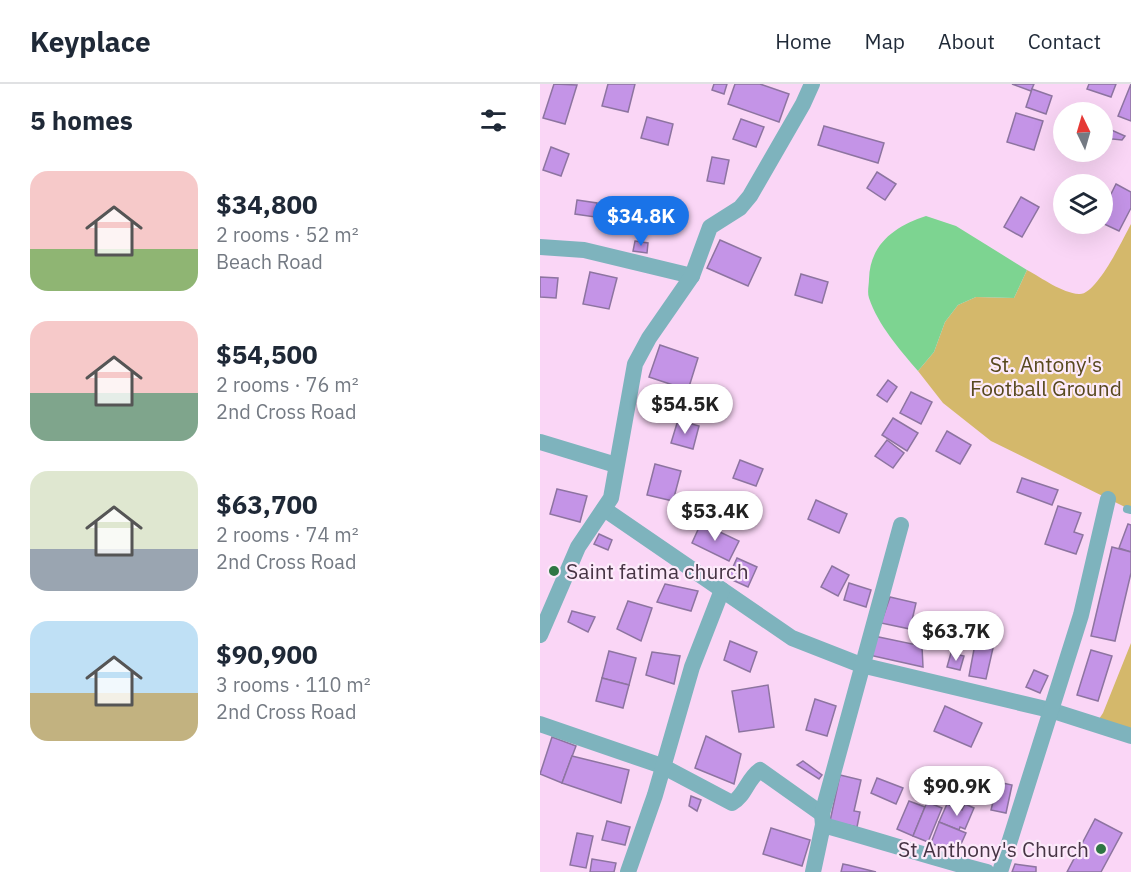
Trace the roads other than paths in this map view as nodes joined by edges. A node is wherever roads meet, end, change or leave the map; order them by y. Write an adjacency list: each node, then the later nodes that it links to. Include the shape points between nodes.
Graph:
1 (812, 84): 3 (street, via 750,196 740,208 710,227)
2 (540, 247): 3 (street, via 585,250)
3 (692, 276): 5 (street, via 635,364)
4 (540, 442): 5 (street)
5 (616, 465): 7 (street, via 611,498)
6 (1108, 499): 13 (street, via 1081,615)
7 (604, 509): 9 (street); 10 (street)
8 (901, 525): 12 (street)
9 (723, 590): 12 (street, via 792,638); 16 (street, via 692,667)
10 (547, 605): 11 (street)
11 (540, 635)
12 (861, 665): 13 (street); 17 (street)
13 (1050, 710): 15 (street); 21 (street)
14 (540, 724): 16 (street)
15 (1131, 736)
16 (662, 766): 17 (street, via 732,803 760,770); 18 (street)
17 (823, 820): 19 (street); 20 (street, via 943,862)
18 (628, 872)
19 (813, 872)
20 (987, 872)
21 (1000, 872)

